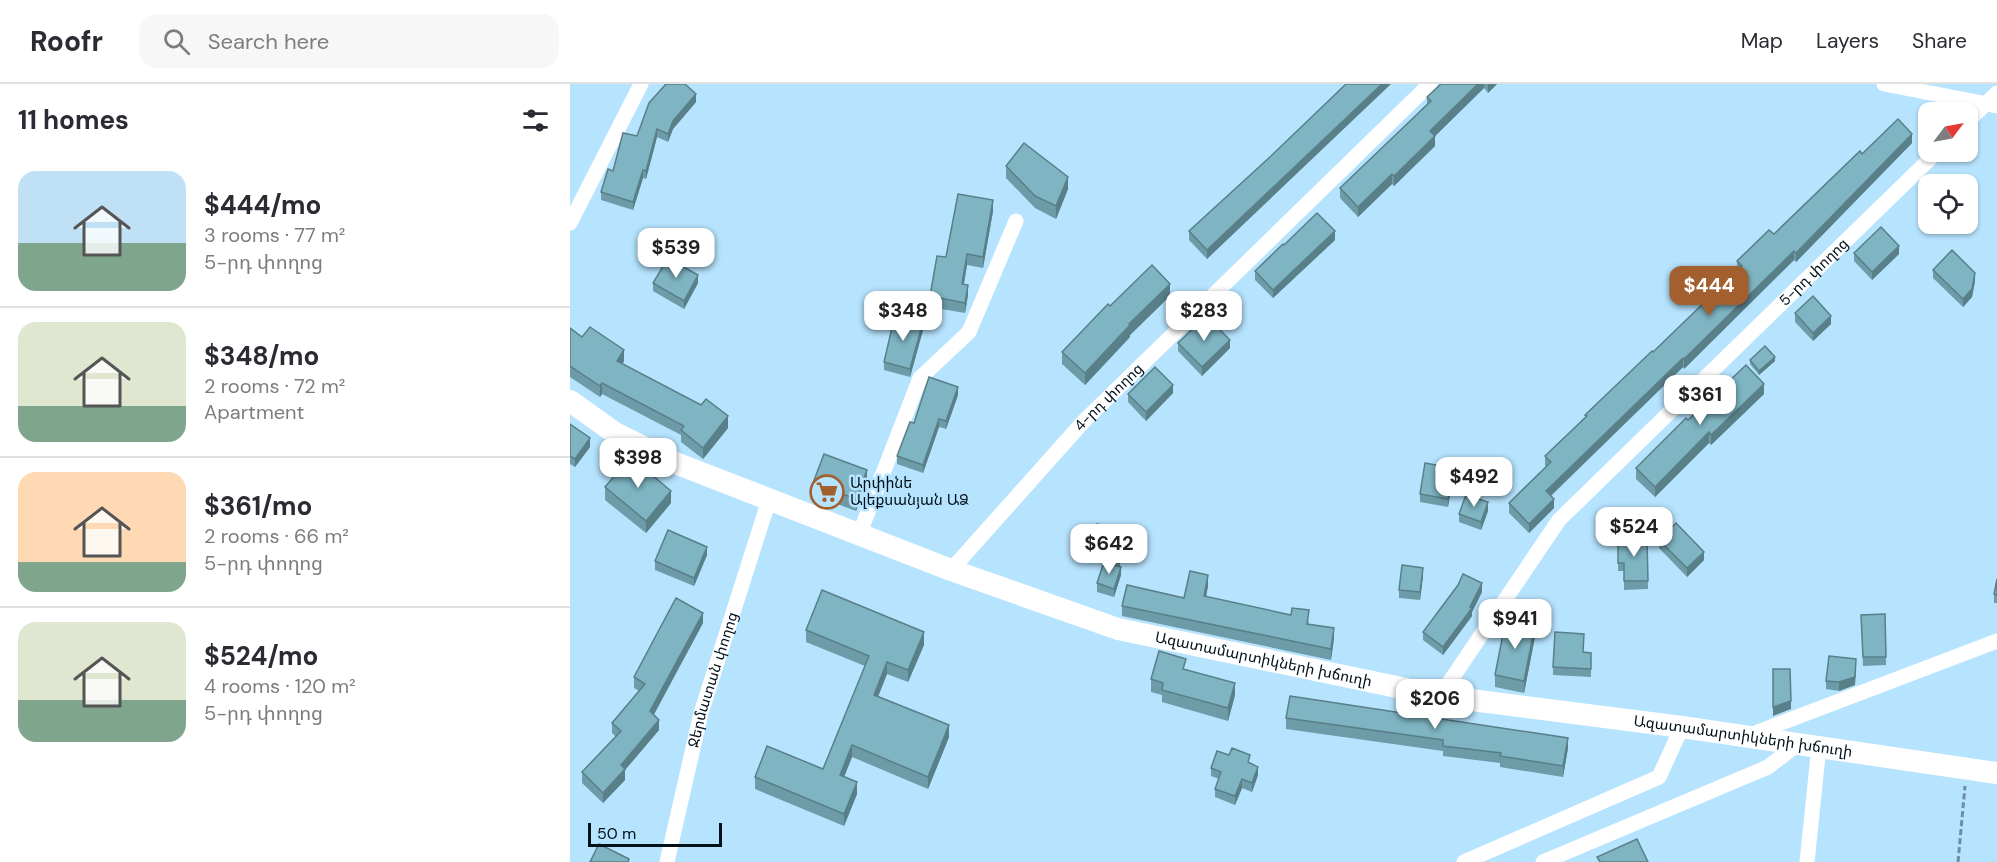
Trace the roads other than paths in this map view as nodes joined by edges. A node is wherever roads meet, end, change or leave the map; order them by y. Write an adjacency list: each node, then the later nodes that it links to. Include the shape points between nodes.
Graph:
1 (641, 84): 9 (street)
2 (1430, 84): 13 (street, 4-րդ փողոց, via 1084,421)
3 (1884, 84): 5 (street)
4 (1997, 93): 5 (street)
5 (1991, 105): 6 (street)
6 (1978, 114)
7 (1927, 162): 15 (street, 5-րդ փողոց, via 1559,520)
8 (1016, 221): 12 (street, via 969,332 920,378)
9 (570, 223)
10 (570, 401): 11 (main road, Ազատամարտիկների խճուղի, via 615,433 678,464)
11 (769, 500): 12 (main road, Ազատամարտիկների խճուղի); 20 (street, Ջերմատան փողոց, via 700,713)
12 (859, 535): 13 (main road, Ազատամարտիկների խճուղի)
13 (951, 570): 15 (main road, Ազատամարտիկների խճուղի, via 1118,629)
14 (1997, 642): 17 (street)
15 (1440, 696): 16 (main road, Ազատամարտիկների խճուղի)
16 (1682, 727): 17 (main road, Ազատամարտիկների խճուղի); 21 (street, via 1659,777)
17 (1745, 737): 18 (main road, Ազատամարտիկների խճուղի)
18 (1808, 745): 19 (main road, Ազատամարտիկների խճուղի); 22 (street, via 1768,766); 23 (street)
19 (1997, 773)
20 (667, 862)
21 (1464, 862)
22 (1543, 862)
23 (1807, 862)

